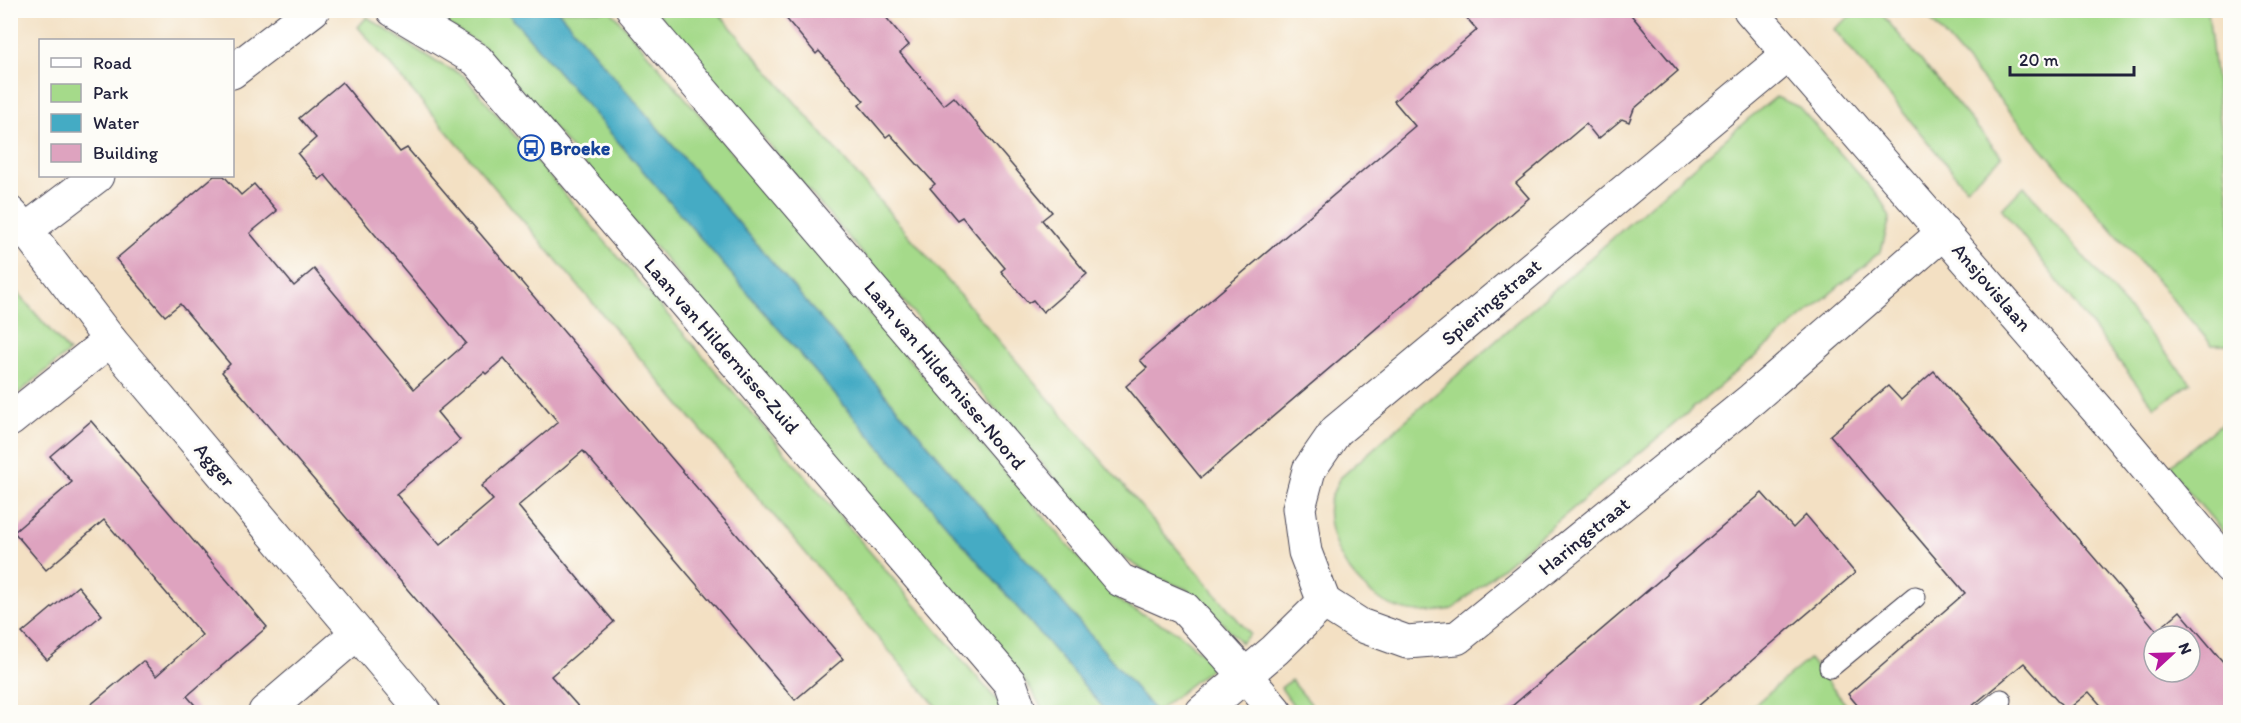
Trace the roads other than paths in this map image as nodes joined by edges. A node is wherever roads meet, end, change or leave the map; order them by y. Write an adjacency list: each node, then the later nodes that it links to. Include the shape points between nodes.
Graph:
1 (313, 10): 6 (street)
2 (393, 10): 20 (street, Laan van Hildernisse-Zuid, via 477,60 1010,684)
3 (633, 10): 17 (street, Laan van Hildernisse-Noord, via 1120,580 1184,608)
4 (1750, 10): 5 (street, Ansjovislaan)
5 (1788, 55): 9 (street, Ansjovislaan); 14 (street, Spieringstraat, via 1336,431 1309,470 1299,508 1305,552)
6 (234, 70)
7 (96, 177): 8 (street)
8 (18, 222): 10 (street, Agger)
9 (1944, 232): 12 (street, Ansjovislaan); 14 (street, Haringstraat, via 1752,399 1457,638 1407,642 1360,625)
10 (110, 340): 11 (street); 15 (street, Agger)
11 (10, 420)
12 (2230, 567)
13 (1915, 597): 16 (lane)
14 (1324, 602): 17 (street)
15 (356, 634): 18 (street); 19 (street, Agger)
16 (1830, 668)
17 (1245, 675): 21 (street); 22 (street, Laan van Hildernisse-Noord)
18 (265, 712)
19 (424, 712)
20 (1020, 712)
21 (1202, 712)
22 (1276, 712)

